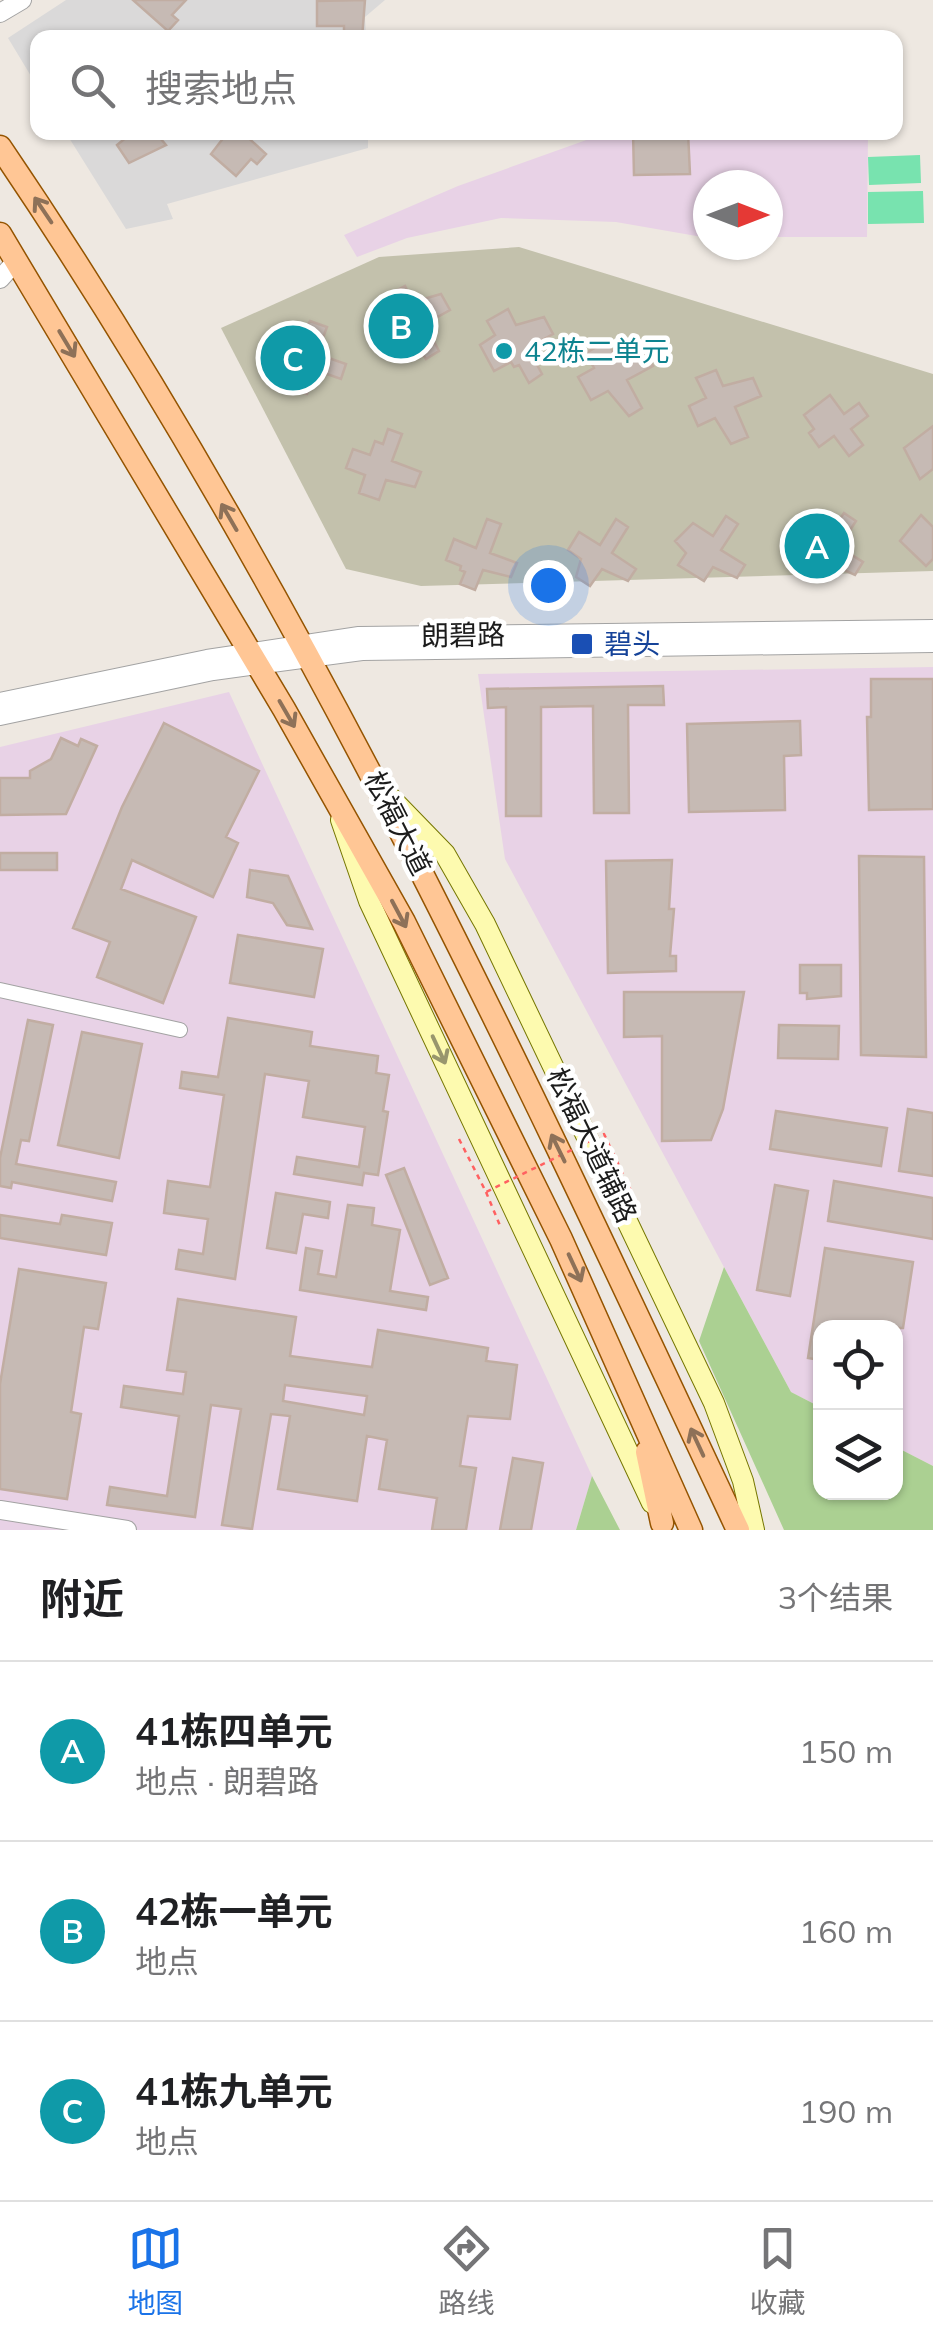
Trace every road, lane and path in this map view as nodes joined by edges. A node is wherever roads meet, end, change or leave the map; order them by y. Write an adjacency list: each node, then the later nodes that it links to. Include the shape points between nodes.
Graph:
1 (22, 0): 2 (street)
2 (0, 14)
3 (0, 147): 9 (main road, 松福大道, one-way to 3, via 154,387)
4 (0, 234): 5 (main road, 松福大道)
5 (17, 260): 6 (street); 10 (main road, 松福大道, one-way to 10)
6 (0, 278)
7 (933, 629): 9 (street, 朗碧路, via 358,636)
8 (933, 643): 9 (street, 朗碧路)
9 (306, 651): 10 (street, 朗碧路); 13 (main road, 松福大道)
10 (254, 658): 11 (street, 朗碧路); 12 (street, 朗碧路); 14 (main road, 松福大道, one-way to 14)
11 (0, 702)
12 (0, 716)
13 (381, 788): 26 (main road, 松福大道, one-way to 13); 27 (main road, 松福大道辅路, via 445,854 485,924 714,1403)
14 (336, 798): 21 (main road, 松福大道, one-way to 21, via 478,1066); 23 (main road, one-way to 23, via 369,902)
15 (0, 990): 16 (street)
16 (180, 1030)
17 (459, 1139): 18 (path, bridge)
18 (486, 1192): 19 (path, bridge, via 604,1134); 20 (path)
19 (632, 1192)
20 (501, 1228)
21 (639, 1409): 23 (main road); 25 (main road, 松福大道)
22 (0, 1510): 24 (street)
23 (663, 1527)
24 (127, 1530)
25 (691, 1530)
26 (738, 1530)
27 (754, 1530)

